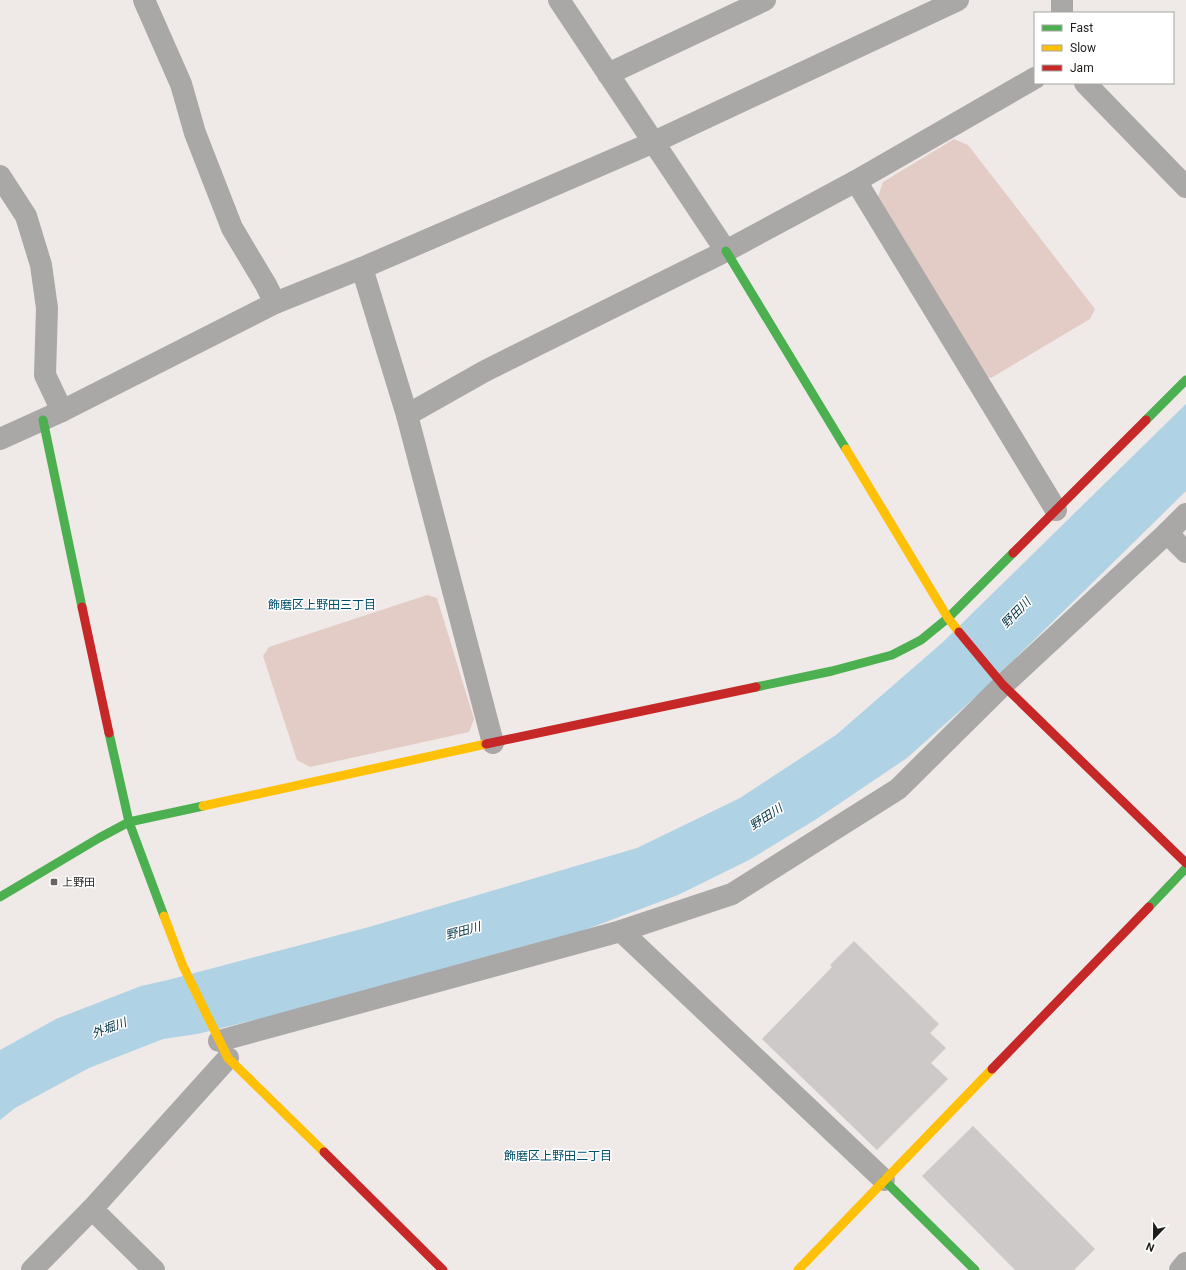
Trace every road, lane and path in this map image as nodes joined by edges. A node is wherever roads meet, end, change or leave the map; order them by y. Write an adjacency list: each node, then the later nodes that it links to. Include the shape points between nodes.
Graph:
1 (144, 0): 16 (street, via 180,84 195,133 232,228)
2 (559, 0): 7 (street)
3 (766, 0): 7 (street)
4 (958, 0): 10 (street)
5 (1062, 0): 6 (street)
6 (1062, 12)
7 (608, 74): 10 (street)
8 (1034, 79): 12 (street)
9 (1086, 84): 13 (street)
10 (654, 142): 14 (street); 15 (street)
11 (0, 176): 19 (street, via 26,216 41,264 47,308 45,375)
12 (856, 181): 14 (street); 21 (street)
13 (1186, 187)
14 (726, 251): 18 (street, via 485,371); 25 (street)
15 (362, 268): 16 (street); 18 (street)
16 (275, 303): 19 (street)
17 (1186, 380): 21 (street)
18 (407, 415): 27 (street)
19 (52, 416): 20 (street); 28 (street, via 109,734)
20 (0, 439)
21 (1056, 510): 25 (street)
22 (1186, 514): 23 (street)
23 (1167, 533): 24 (street); 26 (street)
24 (1186, 552)
25 (948, 618): 26 (street); 27 (street, via 921,640 892,656)
26 (1003, 685): 29 (street); 32 (street, via 898,789 732,894)
27 (493, 743): 28 (street)
28 (129, 822): 31 (street); 33 (street, via 183,966)
29 (1186, 863)
30 (1186, 868): 34 (street)
31 (0, 897)
32 (621, 931): 33 (street); 34 (street)
33 (223, 1049): 35 (street); 39 (street)
34 (884, 1180): 40 (street); 41 (street)
35 (92, 1209): 37 (street); 38 (street)
36 (1186, 1263): 42 (street)
37 (32, 1270)
38 (154, 1270)
39 (443, 1270)
40 (798, 1270)
41 (975, 1270)
42 (1180, 1270)

